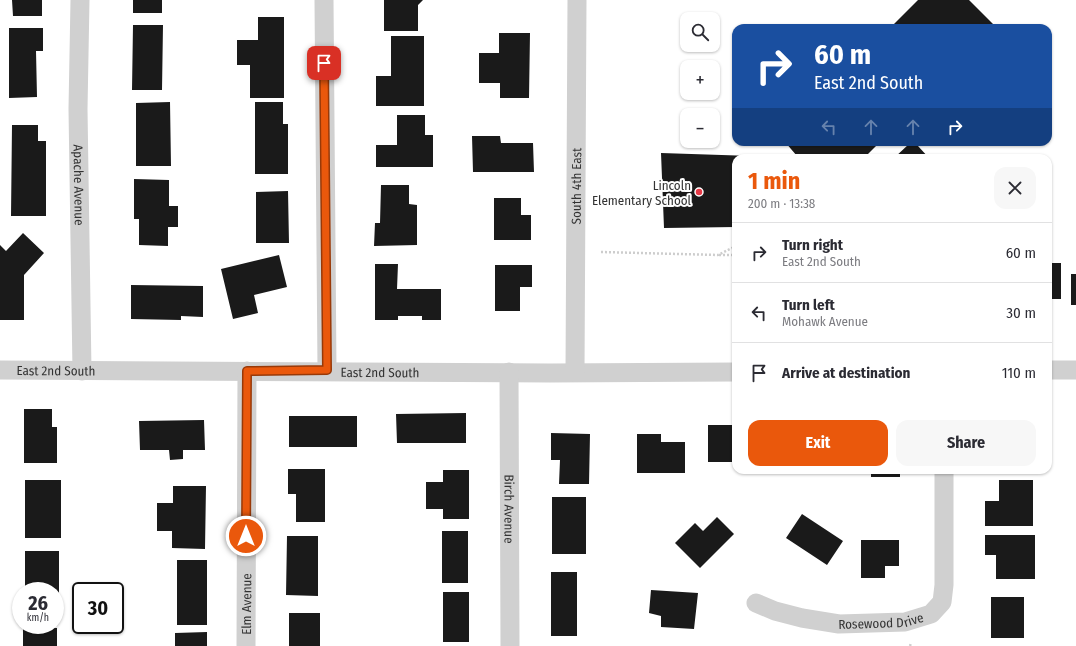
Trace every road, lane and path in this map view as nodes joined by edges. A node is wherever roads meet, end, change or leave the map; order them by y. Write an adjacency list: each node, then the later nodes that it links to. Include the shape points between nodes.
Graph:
1 (80, 0): 12 (street, Apache Avenue, via 78,109)
2 (324, 0): 9 (street)
3 (577, 0): 15 (street, South 4th East)
4 (732, 248): 6 (path)
5 (601, 252): 6 (path)
6 (718, 255): 7 (path)
7 (732, 255)
8 (0, 370): 12 (street, East 2nd South)
9 (327, 370): 13 (street, East 2nd South); 14 (street, East 2nd South)
10 (1052, 370): 11 (street)
11 (1076, 370)
12 (82, 371): 13 (street, East 2nd South)
13 (247, 371): 19 (street, Elm Avenue)
14 (509, 372): 15 (street, East 2nd South); 20 (street, Birch Avenue)
15 (575, 372): 16 (street, East 2nd South)
16 (732, 372)
17 (944, 474): 18 (street, Rosewood Drive, via 944,585 942,602 931,614 904,622 839,624 795,616)
18 (756, 603)
19 (246, 646)
20 (510, 646)

